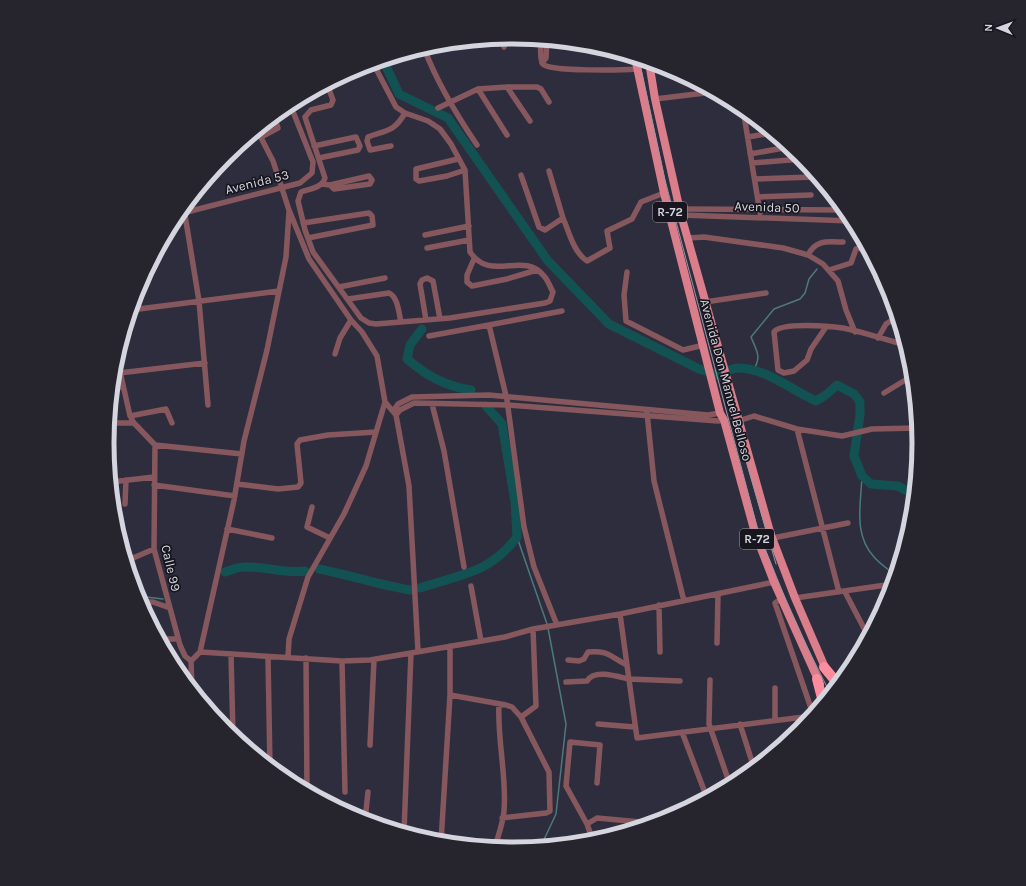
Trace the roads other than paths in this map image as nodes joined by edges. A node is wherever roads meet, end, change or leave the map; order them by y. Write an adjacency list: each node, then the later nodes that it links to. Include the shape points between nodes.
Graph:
1 (541, 45): 4 (street)
2 (547, 46): 4 (street, via 546,58)
3 (426, 54): 14 (street)
4 (542, 63): 8 (street, via 546,67 574,70)
5 (636, 64): 8 (main road, Avenida Don Manuel Belloso / R-72)
6 (376, 68): 18 (street, via 396,107)
7 (650, 68): 13 (main road, Avenida Don Manuel Belloso / R-72)
8 (637, 69): 45 (main road, Avenida Don Manuel Belloso / R-72)
9 (507, 87): 11 (street); 15 (street, via 538,87); 20 (street)
10 (329, 89): 27 (street, via 333,100 331,105 310,110 305,116)
11 (478, 89): 14 (street); 23 (street)
12 (705, 93): 13 (street)
13 (654, 100): 52 (main road, Avenida Don Manuel Belloso / R-72)
14 (448, 102): 16 (street); 26 (street)
15 (549, 102)
16 (438, 108)
17 (292, 110): 40 (street, Avenida 53, via 313,162 312,174)
18 (405, 113): 28 (street, via 392,129 368,137 370,150); 32 (street, via 428,121 440,129)
19 (745, 118): 25 (street)
20 (530, 121)
21 (276, 122): 24 (street, via 278,128)
22 (766, 134): 25 (street)
23 (507, 135)
24 (261, 137): 43 (street)
25 (748, 137): 30 (street)
26 (477, 145)
27 (314, 146): 31 (street); 31 (street, via 356,137 359,141 358,150)
28 (391, 146)
29 (782, 148): 30 (street)
30 (750, 154): 34 (street)
31 (318, 158): 41 (street, via 325,178)
32 (458, 159): 35 (street); 35 (street, via 416,169 416,179 419,181 448,176)
33 (794, 160): 34 (street)
34 (752, 163): 39 (street)
35 (465, 170): 58 (street)
36 (549, 170): 54 (street)
37 (521, 175): 54 (street, via 539,227 545,230)
38 (810, 177): 39 (street)
39 (755, 179): 47 (street)
40 (300, 183): 43 (street, Avenida 53); 44 (street)
41 (322, 184): 42 (street); 44 (street)
42 (330, 186): 42 (street, via 369,176 372,180 370,184 348,188 334,189)
43 (282, 187): 48 (street, Avenida 53); 49 (street)
44 (304, 191): 57 (street, via 298,197)
45 (664, 193): 54 (street, via 641,202 632,219 607,231 610,248 587,261 581,258); 91 (main road, Avenida Don Manuel Belloso / R-72)
46 (811, 195): 47 (street)
47 (758, 197): 50 (street)
48 (189, 209)
49 (289, 210): 73 (street, via 286,257); 81 (street, via 309,259)
50 (760, 210): 51 (street, Avenida 50); 52 (street, Avenida 50); 55 (street)
51 (837, 210)
52 (680, 212): 55 (street, Avenida 50); 61 (main road, Avenida Don Manuel Belloso / R-72)
53 (183, 218): 76 (street)
54 (564, 218)
55 (759, 218): 56 (street, Avenida 50)
56 (845, 221)
57 (303, 223): 60 (street); 60 (street, via 369,213 372,216 373,225)
58 (469, 226): 59 (street); 62 (street)
59 (425, 235)
60 (308, 238): 72 (street, via 313,252)
61 (688, 238): 66 (street, via 704,237 784,248); 77 (main road, Avenida Don Manuel Belloso / R-72)
62 (469, 240): 64 (street); 67 (street, via 470,252)
63 (843, 242): 66 (street, via 819,243 812,246)
64 (427, 248)
65 (861, 248): 69 (street, via 854,251 851,263)
66 (808, 255): 69 (street)
67 (474, 259): 68 (street, via 486,266 521,265); 68 (street, via 467,275 467,282 472,286)
68 (538, 270): 80 (street, via 553,292 550,301 545,304)
69 (830, 270): 87 (street, via 838,281)
70 (627, 272): 91 (street, via 624,295 626,321 683,350)
71 (385, 278): 72 (street)
72 (339, 287): 75 (street)
73 (279, 291): 76 (street); 118 (street)
74 (766, 294): 77 (street)
75 (348, 299): 84 (street, via 361,318 369,323); 84 (street, via 393,294)
76 (199, 302): 78 (street); 93 (street)
77 (705, 302): 110 (main road, Avenida Don Manuel Belloso / R-72)
78 (137, 309)
79 (562, 311): 85 (street)
80 (440, 319): 82 (street); 82 (street, via 433,281 426,278 420,284)
81 (351, 320): 92 (street, via 340,338); 101 (street, via 377,356)
82 (426, 320): 84 (street)
83 (892, 320): 89 (street, via 886,324)
84 (401, 322)
85 (489, 325): 88 (street); 100 (street)
86 (826, 327): 86 (street, via 786,326 776,329 774,332 778,370 784,373 800,367 807,360 811,349); 87 (street)
87 (855, 332): 89 (street)
88 (429, 336)
89 (878, 338): 90 (street)
90 (899, 343)
91 (704, 345): 109 (main road, Avenida Don Manuel Belloso / R-72)
92 (335, 354)
93 (205, 363): 94 (street); 103 (street)
94 (120, 373)
95 (120, 377): 98 (street)
96 (907, 379): 99 (street)
97 (118, 387): 98 (street)
98 (122, 387): 107 (street)
99 (884, 393)
100 (506, 396): 104 (street); 105 (street); 106 (street, via 454,394 412,397 398,404)
101 (385, 402): 106 (street); 116 (street)
102 (432, 404): 104 (street); 106 (street, via 414,403); 135 (street, via 444,452)
103 (208, 405)
104 (508, 405): 108 (street); 148 (street, via 524,527 534,567)
105 (647, 409): 108 (street); 109 (street)
106 (395, 413): 156 (street, via 409,486)
107 (130, 416): 112 (street); 113 (street, via 166,408)
108 (647, 416): 109 (street, via 718,421); 143 (street, via 654,481)
109 (722, 417): 136 (main road, Avenida Don Manuel Belloso / R-72, via 756,533)
110 (738, 421): 115 (street, via 754,416); 132 (main road, Avenida Don Manuel Belloso / R-72)
111 (115, 423): 112 (street)
112 (134, 423): 117 (street)
113 (172, 423)
114 (911, 428): 115 (street, via 872,429 842,436)
115 (798, 429): 128 (street)
116 (376, 432): 122 (street, via 328,435 300,440 297,444 301,483 298,487); 131 (street, via 366,466)
117 (155, 445): 118 (street); 119 (street, Calle 99)
118 (242, 454): 122 (street)
119 (154, 477): 120 (street); 123 (street, Calle 99)
120 (126, 480): 121 (street); 125 (street)
121 (116, 481)
122 (237, 484): 124 (street)
123 (154, 485): 124 (street); 133 (street, Calle 99)
124 (235, 496): 129 (street)
125 (125, 504)
126 (312, 507): 131 (street, via 307,528)
127 (848, 523): 128 (street)
128 (823, 527): 132 (street); 139 (street)
129 (227, 528): 130 (street); 157 (street)
130 (272, 538)
131 (330, 538): 162 (street, via 308,578 288,639)
132 (772, 538): 141 (main road, Avenida Don Manuel Belloso / R-72)
133 (154, 549): 134 (street); 146 (street, Calle 99)
134 (132, 559)
135 (464, 567)
136 (774, 582): 140 (street); 142 (main road, Avenida Don Manuel Belloso / R-72)
137 (886, 585): 139 (street)
138 (471, 586): 153 (street)
139 (842, 592): 141 (street); 150 (street)
140 (718, 594): 143 (street); 154 (street)
141 (795, 598): 169 (main road, Avenida Don Manuel Belloso / R-72)
142 (781, 599): 171 (main road, Avenida Don Manuel Belloso / R-72); 182 (street, via 775,603)
143 (684, 601): 145 (street)
144 (147, 602): 146 (street)
145 (659, 605): 147 (street); 158 (street)
146 (170, 608): 152 (street, Calle 99)
147 (620, 614): 148 (street); 168 (street)
148 (557, 626): 149 (street)
149 (533, 629): 153 (street); 184 (street, via 536,706)
150 (865, 631)
151 (165, 639): 152 (street)
152 (178, 639): 167 (street, Calle 99, via 184,656)
153 (481, 641): 155 (street)
154 (717, 643)
155 (450, 646): 156 (street); 179 (street)
156 (418, 651): 159 (street)
157 (200, 652): 160 (street); 167 (street)
158 (660, 652)
159 (411, 653): 165 (street); 205 (street)
160 (231, 654): 161 (street); 188 (street)
161 (268, 657): 162 (street); 193 (street)
162 (288, 657): 163 (street)
163 (306, 658): 164 (street); 197 (street)
164 (342, 660): 165 (street); 198 (street)
165 (374, 660): 192 (street)
166 (568, 660): 168 (street, via 580,661 584,660 588,652 605,651)
167 (191, 661): 172 (street)
168 (626, 665): 170 (street)
169 (824, 667): 175 (highway)
170 (628, 679): 173 (street); 176 (street, via 594,675 587,681); 189 (street)
171 (818, 679): 178 (main road, Avenida Don Manuel Belloso / R-72); 180 (highway)
172 (192, 680)
173 (680, 680)
174 (710, 680): 190 (street)
175 (834, 681)
176 (566, 682)
177 (775, 688): 185 (street)
178 (824, 693)
179 (450, 695): 181 (street); 207 (street)
180 (822, 696)
181 (499, 704): 184 (street, via 512,707); 202 (street, via 498,726 504,811)
182 (811, 708)
183 (803, 716): 185 (street)
184 (521, 717): 202 (street, via 549,772 551,806 546,813)
185 (775, 720): 187 (street)
186 (598, 724): 189 (street)
187 (740, 724): 190 (street); 194 (street)
188 (233, 727)
189 (634, 727): 191 (street, via 637,738)
190 (710, 728): 191 (street); 195 (street)
191 (682, 732): 200 (street)
192 (370, 745)
193 (270, 760)
194 (752, 763)
195 (728, 779)
196 (597, 783): 204 (street, via 600,745 570,742 566,786)
197 (307, 785)
198 (345, 792)
199 (368, 792): 201 (street)
200 (705, 793)
201 (366, 814)
202 (502, 818): 208 (street)
203 (638, 822): 204 (street, via 597,818)
204 (587, 824): 206 (street)
205 (404, 826)
206 (591, 834)
207 (441, 835)
208 (496, 841)

